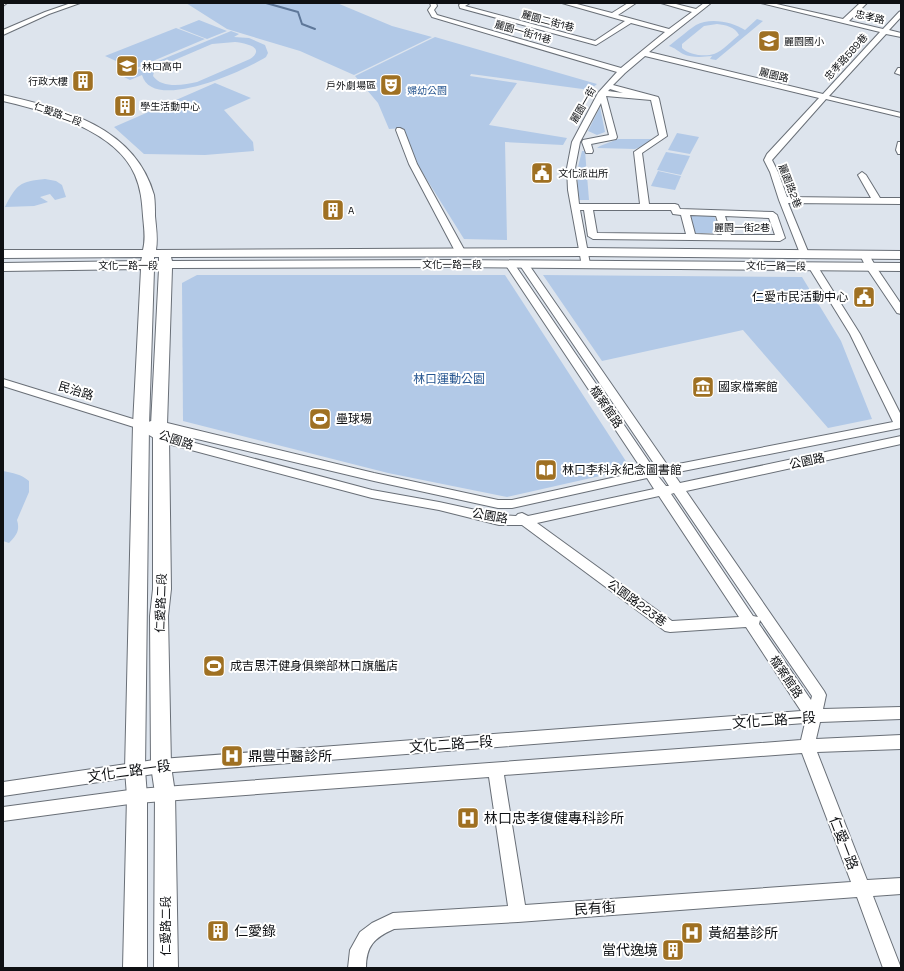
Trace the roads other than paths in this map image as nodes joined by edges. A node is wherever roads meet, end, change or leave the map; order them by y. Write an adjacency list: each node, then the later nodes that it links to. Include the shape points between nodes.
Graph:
1 (77, 3): 19 (street, via 47,12)
2 (433, 3): 23 (street, 麗園一街11巷, via 431,10 434,16)
3 (467, 3): 15 (street, 麗園二街1巷, via 462,7 596,43)
4 (565, 3): 14 (street)
5 (633, 3): 14 (street)
6 (664, 3): 12 (street)
7 (708, 3): 12 (street, 麗園一街)
8 (764, 3): 11 (street, 忠孝路)
9 (795, 3): 11 (street)
10 (864, 3): 16 (street)
11 (788, 9): 16 (street, 忠孝路)
12 (696, 11): 17 (street, 麗園一街)
13 (901, 13): 18 (street, 忠孝路589巷)
14 (614, 15): 15 (street)
15 (631, 20): 17 (street)
16 (844, 22): 18 (street, 忠孝路)
17 (670, 31): 21 (street, 麗園一街)
18 (884, 31): 20 (street, 忠孝路); 26 (street, 忠孝路589巷)
19 (3, 34)
20 (901, 35)
21 (644, 51): 23 (street, 麗園一街); 26 (street, 麗園路)
22 (901, 70): 24 (street, via 898,73)
23 (622, 71): 25 (street, 麗園一街)
24 (901, 73)
25 (605, 90): 32 (street, via 613,137 586,142); 38 (street, 麗園一街, via 576,142 571,168); 40 (street, via 655,99 663,136 638,152)
26 (825, 95): 28 (street, 麗園路); 29 (street, 麗園路); 35 (street, 麗園路2巷, via 768,160)
27 (3, 98): 47 (main road, 仁愛路二段, via 78,120 106,137 126,154 142,178 148,196)
28 (901, 110)
29 (901, 115)
30 (400, 130): 45 (street, via 413,164)
31 (901, 144): 33 (street)
32 (589, 151)
33 (901, 152)
34 (862, 176): 36 (street)
35 (782, 200): 36 (street); 48 (street, 麗園路2巷)
36 (877, 201): 37 (street)
37 (901, 201)
38 (575, 207): 39 (street, 麗園一街2巷); 51 (street, 麗園一街)
39 (588, 207): 40 (street, 麗園一街2巷); 43 (street, 麗園一街2巷, via 593,236)
40 (645, 208): 41 (street, 麗園一街2巷, via 675,207 676,212)
41 (685, 212): 42 (street, 麗園一街2巷); 43 (street)
42 (720, 213): 44 (street); 44 (street, 麗園一街2巷, via 773,215 780,238)
43 (691, 237): 44 (street, 麗園一街2巷)
44 (727, 238)
45 (461, 253): 51 (main road, 文化一路一段); 52 (main road, 文化一路一段)
46 (3, 254): 47 (main road, 文化一路一段)
47 (149, 254): 52 (main road, 文化一路一段); 52 (main road); 56 (main road, 文化一路一段); 62 (main road, 仁愛路二段)
48 (804, 254): 49 (main road, 文化一路一段); 51 (main road, 文化一路一段)
49 (865, 255): 50 (main road, 文化一路一段); 57 (street)
50 (901, 255)
51 (584, 258): 54 (main road, 文化一路一段); 55 (main road, 文化一路一段)
52 (166, 259): 53 (main road, 文化一路一段); 63 (main road, 仁愛路二段)
53 (510, 264): 54 (main road, 文化一路一段); 68 (street, 檔案館路)
54 (524, 264): 67 (street, 檔案館路)
55 (813, 266): 57 (main road, 文化一路一段); 61 (street, via 855,334)
56 (3, 267)
57 (871, 267): 58 (main road, 文化一路一段); 59 (street)
58 (901, 267)
59 (901, 311)
60 (3, 382): 62 (street, 民治路)
61 (900, 424): 67 (street, 公園路)
62 (141, 425): 63 (street, 公園路); 83 (main road, 仁愛路二段)
63 (160, 432): 64 (street, 公園路); 66 (street, 公園路); 81 (main road, 仁愛路二段)
64 (220, 440): 66 (street); 69 (street, 公園路)
65 (901, 440): 70 (street, 公園路)
66 (212, 452): 72 (street, 公園路)
67 (665, 470): 68 (street, 公園路); 70 (street, 檔案館路)
68 (650, 473): 71 (street, 檔案館路); 73 (street, 公園路)
69 (378, 478): 72 (street); 73 (street, 公園路, via 498,504)
70 (678, 489): 71 (street, 公園路); 75 (street, 檔案館路)
71 (662, 492): 74 (street, 公園路); 76 (street, 檔案館路)
72 (372, 494): 74 (street, 公園路, via 499,520)
73 (512, 504): 74 (street, 公園路223巷)
74 (525, 521): 76 (street, 公園路223巷, via 670,627)
75 (767, 620): 76 (street, 公園路223巷); 78 (street, 檔案館路, via 819,695)
76 (749, 622): 78 (street, 檔案館路)
77 (901, 713): 78 (street, 文化二路一段)
78 (813, 716): 80 (street); 81 (street, 文化二路一段)
79 (901, 742): 80 (street, 文化二路一段)
80 (807, 746): 82 (street, 文化二路一段); 89 (street, 仁愛一路)
81 (161, 766): 83 (street, 文化二路一段); 85 (main road, 仁愛路二段)
82 (495, 769): 85 (street, 文化二路一段); 90 (street)
83 (135, 770): 84 (street, 文化二路一段); 86 (main road, 仁愛路二段)
84 (3, 789)
85 (165, 793): 86 (street, 文化二路一段); 92 (main road, 仁愛路二段)
86 (137, 796): 87 (street, 文化二路一段); 91 (main road, 仁愛路二段)
87 (3, 814)
88 (901, 886): 89 (street, 民有街)
89 (862, 888): 90 (street, 民有街); 94 (street, 仁愛一路)
90 (518, 914): 93 (street, 民有街, via 392,920 375,929 361,941)
91 (135, 968)
92 (166, 968)
93 (357, 968)
94 (892, 968)

